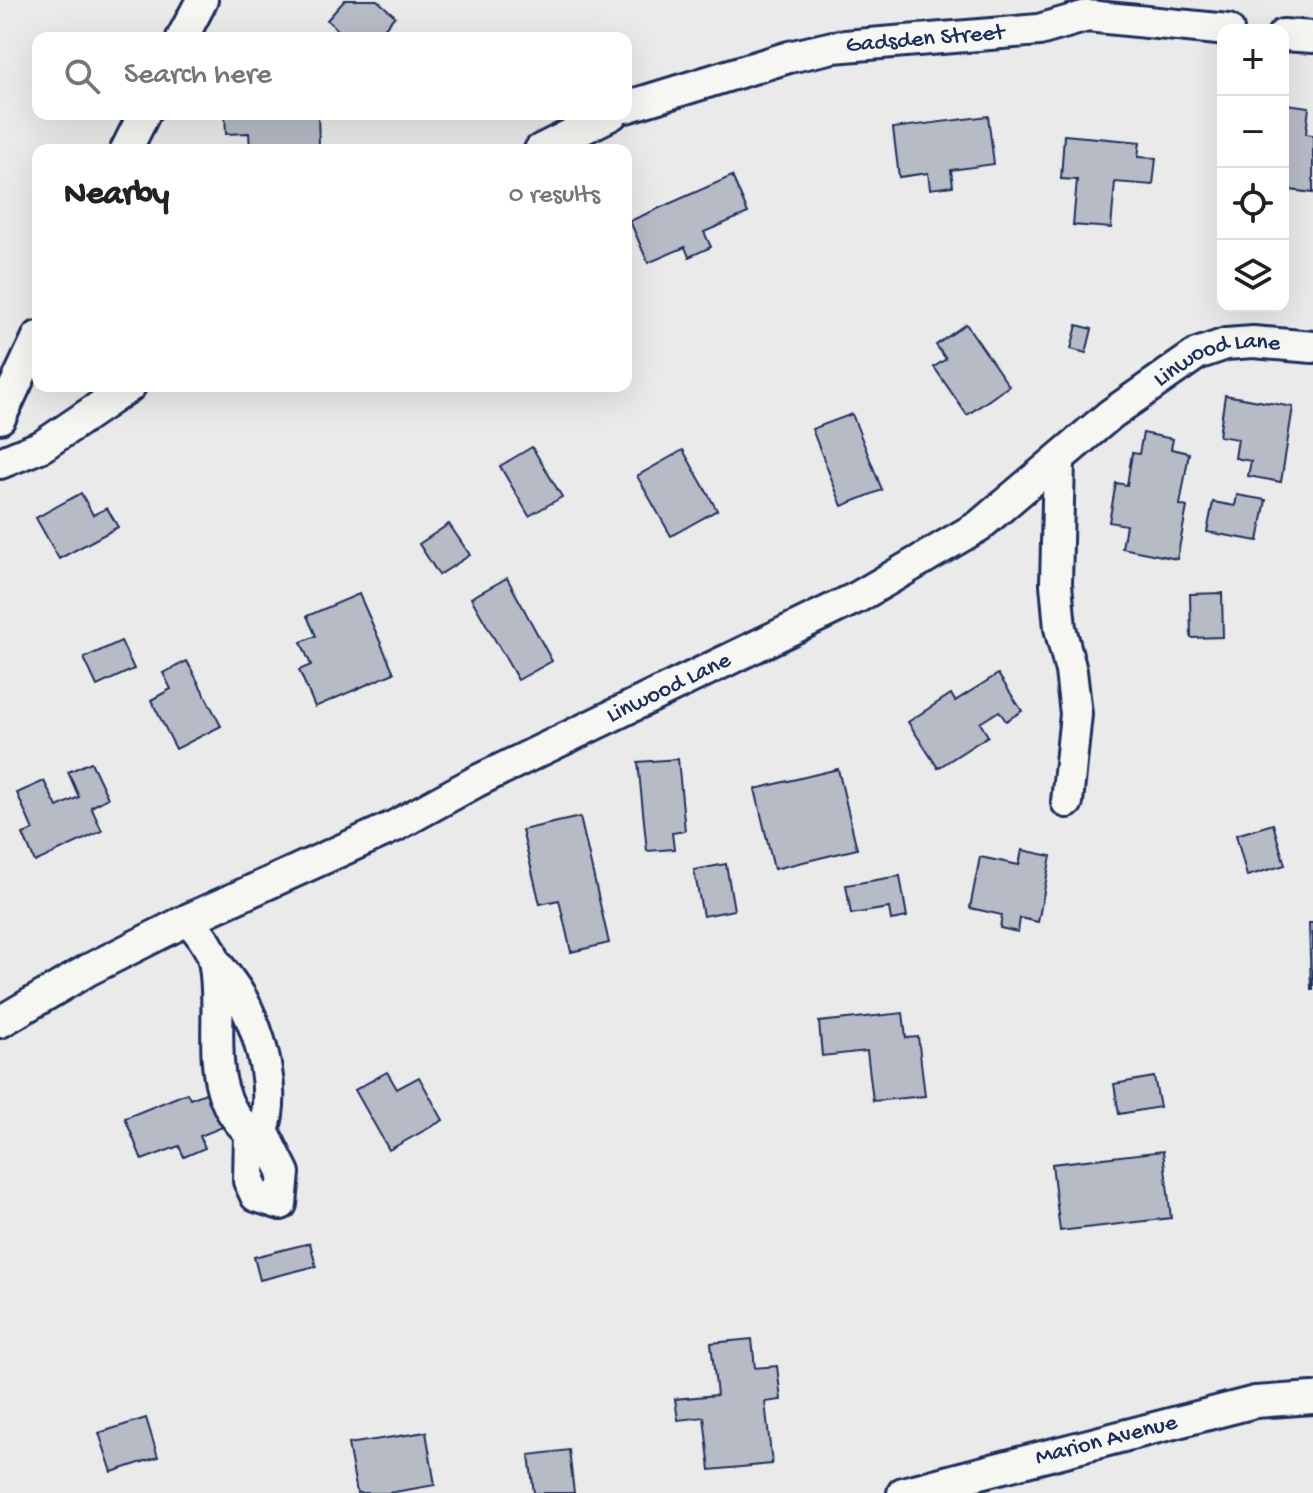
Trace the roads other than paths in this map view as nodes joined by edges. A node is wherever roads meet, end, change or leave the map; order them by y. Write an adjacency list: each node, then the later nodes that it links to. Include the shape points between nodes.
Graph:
1 (201, 0): 3 (street)
2 (1217, 29): 6 (street, Gadsden Street, via 1087,16 1039,30 833,47)
3 (185, 32)
4 (1289, 35): 5 (street)
5 (1313, 37)
6 (632, 105)
7 (141, 120): 9 (street)
8 (600, 120): 10 (street)
9 (129, 144)
10 (552, 144)
11 (1313, 347): 15 (street, Linwood Lane, via 1253,342 1197,354 1111,414)
12 (32, 350): 14 (street)
13 (121, 392): 16 (street, via 42,446)
14 (0, 418)
15 (1059, 460): 17 (street, via 1056,584 1076,714); 18 (street, Linwood Lane, via 979,526 858,597 395,826)
16 (0, 463)
17 (1067, 802)
18 (189, 919): 19 (street); 20 (street, Linwood Lane)
19 (214, 960): 19 (street, via 219,1081 237,1121 256,1132 268,1117 266,1070 246,1007)
20 (0, 1022)
21 (1313, 1398): 22 (street, Marion Avenue, via 1255,1402)
22 (903, 1493)

